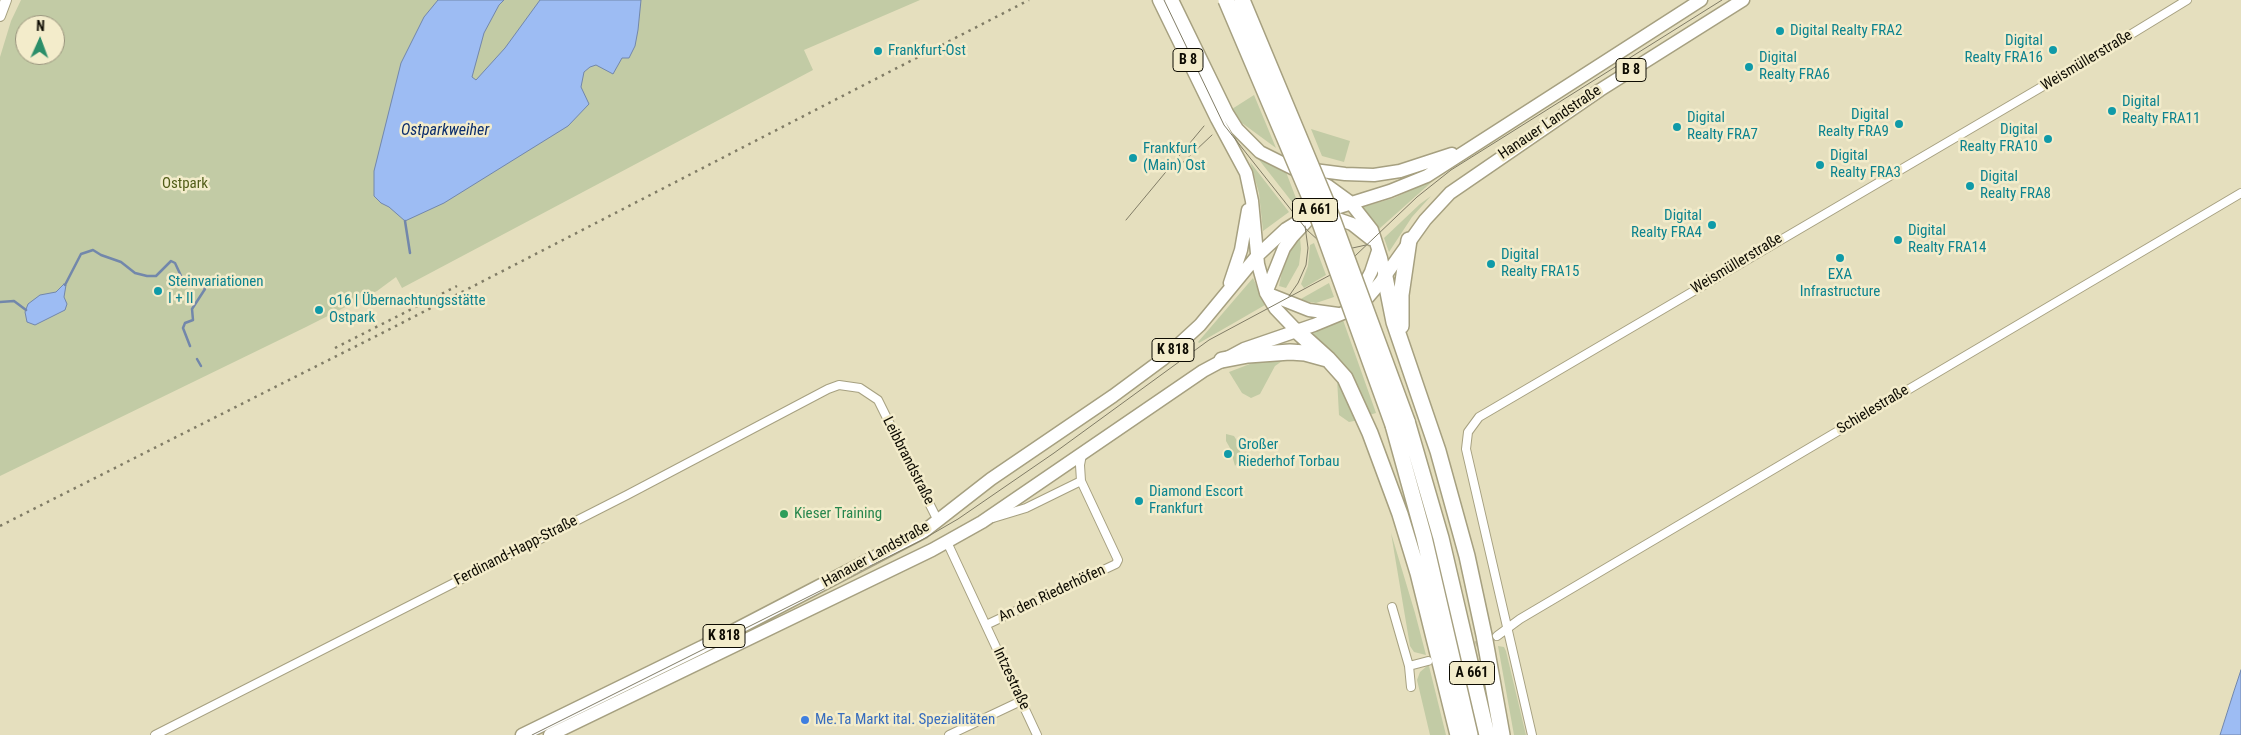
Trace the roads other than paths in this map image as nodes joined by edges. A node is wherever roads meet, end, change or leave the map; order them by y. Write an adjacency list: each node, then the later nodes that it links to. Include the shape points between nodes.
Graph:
1 (6, 0): 9 (street)
2 (1159, 0): 10 (main road, B 8)
3 (1172, 0): 10 (main road, B 8)
4 (1226, 0): 29 (highway, A 661, bridge, via 1316,212)
5 (1242, 0): 29 (highway, A 661, bridge, via 1328,204)
6 (1702, 0): 11 (main road, Hanauer Landstraße / B 8)
7 (1742, 0): 17 (main road, Hanauer Landstraße / B 8, via 1485,167 1450,193)
8 (2187, 0): 37 (street, Weismüllerstraße, via 1479,417 1468,432 1466,449)
9 (0, 16)
10 (1222, 116): 12 (main road, B 8, via 1252,146); 13 (main road, B 8)
11 (1467, 149): 12 (main road, via 1418,166 1374,175 1308,169); 15 (main road, Hanauer Landstraße / B 8, via 1412,183)
12 (1272, 159): 15 (main road, B 8, via 1328,186)
13 (1250, 188): 19 (main road, B 8); 22 (main road, via 1241,250)
14 (2241, 193): 37 (street, Schielestraße, via 1520,619)
15 (1350, 202): 16 (main road, K 818); 18 (main road, via 1368,224)
16 (1316, 214): 18 (main road, via 1335,217 1359,228); 19 (main road, K 818, via 1286,229); 21 (main road, via 1284,248)
17 (1409, 240): 20 (main road, Hanauer Landstraße / B 8); 27 (highway, via 1400,320)
18 (1379, 249): 20 (main road); 23 (main road, via 1365,284)
19 (1257, 256): 21 (main road, B 8); 22 (main road, Hanauer Landstraße / K 818)
20 (1385, 277): 23 (main road, B 8, via 1368,297); 27 (highway, via 1394,322)
21 (1266, 293): 23 (main road, via 1309,310 1329,314); 24 (main road, B 8)
22 (1224, 296): 32 (main road, Hanauer Landstraße / K 818, via 1200,325 1163,359 991,479)
23 (1346, 312): 24 (main road, B 8)
24 (1297, 331): 25 (highway); 26 (main road, Hanauer Landstraße / K 818, via 1258,343)
25 (1328, 359): 26 (highway, via 1290,352); 48 (highway, via 1345,378 1360,407 1400,514)
26 (1222, 360): 30 (main road, Hanauer Landstraße / K 818)
27 (1415, 380): 51 (highway, via 1467,556)
28 (878, 400): 32 (street, Leibbrandstraße); 43 (street, Ferdinand-Happ-Straße, via 855,386 828,388 627,495)
29 (1400, 423): 49 (highway, A 661); 50 (highway, A 661, via 1441,538)
30 (1082, 454): 31 (street, An den Riederhöfen); 33 (main road, Hanauer Landstraße / K 818)
31 (1081, 481): 33 (street, via 1026,508); 36 (street, An den Riederhöfen, via 1118,560 1116,564)
32 (938, 521): 34 (main road); 44 (main road, Hanauer Landstraße / K 818, via 923,532 702,647)
33 (982, 522): 34 (main road, Hanauer Landstraße / K 818)
34 (947, 542): 36 (street, Intzestraße); 45 (main road, Hanauer Landstraße / K 818)
35 (1392, 607): 40 (street)
36 (986, 625): 42 (street, Intzestraße)
37 (1508, 630): 38 (street, Schielestraße); 52 (street, Weismüllerstraße)
38 (1497, 636)
39 (1428, 661): 40 (street)
40 (1408, 666): 41 (street)
41 (1411, 687)
42 (1021, 701): 46 (street); 47 (street, Intzestraße)
43 (155, 735)
44 (522, 735)
45 (550, 735)
46 (949, 735)
47 (1036, 735)
48 (1458, 735)
49 (1470, 735)
50 (1488, 735)
51 (1502, 735)
52 (1532, 735)

